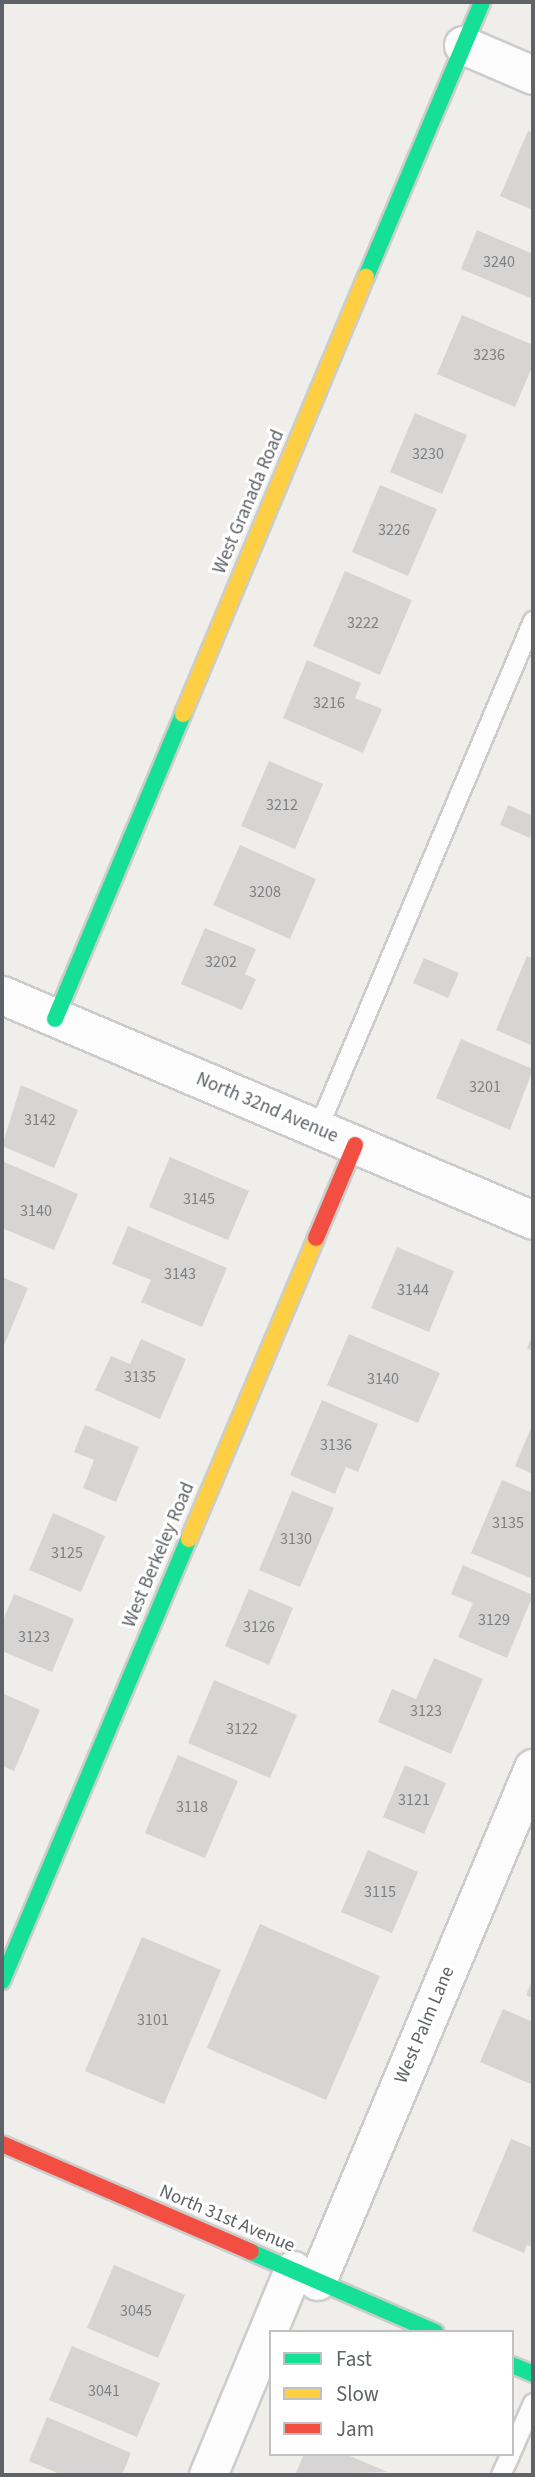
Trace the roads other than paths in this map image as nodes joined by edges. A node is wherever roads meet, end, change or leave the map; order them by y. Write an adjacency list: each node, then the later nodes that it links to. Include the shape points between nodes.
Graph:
1 (482, 2): 2 (street, West Granada Road)
2 (463, 45): 3 (street); 6 (street, West Granada Road)
3 (533, 75)
4 (533, 621): 7 (lane)
5 (2, 995): 6 (street, North 32nd Avenue)
6 (55, 1019): 7 (street, North 32nd Avenue)
7 (318, 1129): 8 (street, North 32nd Avenue)
8 (355, 1145): 9 (street, North 32nd Avenue); 11 (street, West Berkeley Road)
9 (533, 1220)
10 (533, 1768): 13 (street, West Palm Lane)
11 (2, 1981)
12 (2, 2144): 13 (street, North 31st Avenue)
13 (305, 2276): 14 (street, West Palm Lane); 15 (street, North 31st Avenue)
14 (279, 2330)
15 (430, 2330)
16 (269, 2350): 22 (street, West Palm Lane)
17 (514, 2366): 18 (street)
18 (533, 2374)
19 (533, 2403): 20 (lane)
20 (514, 2446)
21 (510, 2456): 23 (lane)
22 (208, 2475)
23 (502, 2475)

